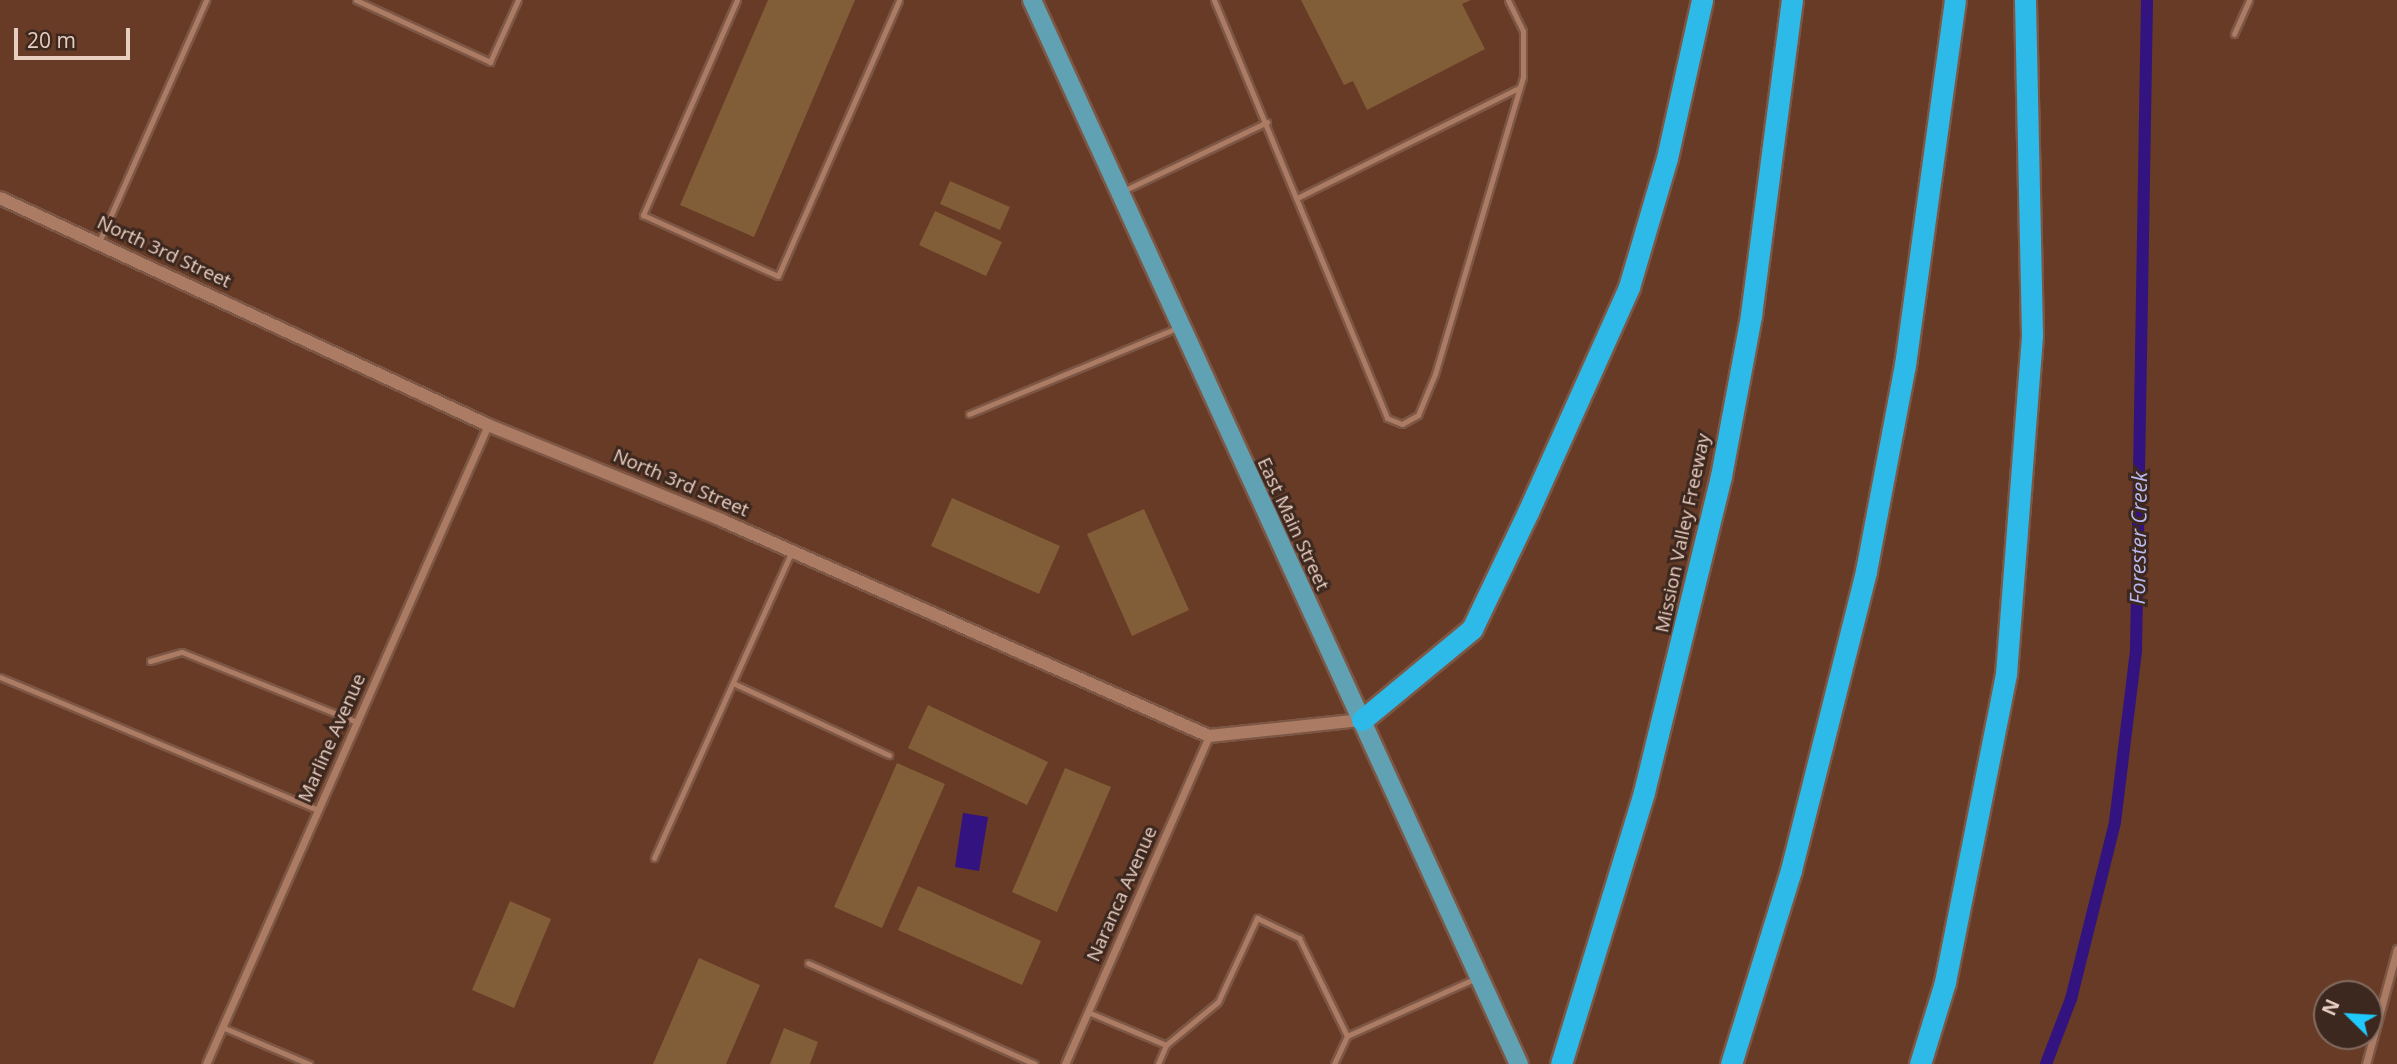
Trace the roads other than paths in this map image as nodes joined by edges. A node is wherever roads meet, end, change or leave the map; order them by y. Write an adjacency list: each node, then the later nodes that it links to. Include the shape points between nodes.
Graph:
1 (206, 0): 20 (lane)
2 (356, 0): 3 (lane, via 490,62)
3 (518, 0)
4 (737, 0): 5 (lane, via 643,215 778,276)
5 (899, 0)
6 (1032, 0): 17 (main road, East Main Street)
7 (1214, 0): 16 (lane)
8 (1508, 0): 15 (lane, via 1523,31)
9 (1702, 0): 28 (highway, via 1667,158 1629,287 1528,512 1472,629)
10 (1792, 0): 48 (highway, Mission Valley Freeway, via 1751,315 1721,476 1685,638)
11 (1955, 0): 49 (highway, via 1905,365 1866,571 1791,870)
12 (2025, 0): 50 (highway, via 2032,335 2006,674 1945,982)
13 (2249, 0): 14 (lane)
14 (2234, 34)
15 (1520, 88): 18 (lane); 18 (lane, via 1434,374 1418,415 1402,424 1387,418)
16 (1267, 122): 17 (lane); 18 (lane)
17 (1119, 193): 21 (main road, East Main Street)
18 (1299, 197)
19 (0, 198): 20 (street, North 3rd Street)
20 (99, 242): 23 (street, North 3rd Street)
21 (1180, 327): 22 (lane); 28 (main road, East Main Street)
22 (969, 414)
23 (488, 425): 24 (street, North 3rd Street); 29 (street, Marline Avenue)
24 (792, 551): 27 (lane); 30 (street, North 3rd Street)
25 (150, 661): 29 (lane, via 182,652)
26 (0, 677): 32 (lane)
27 (733, 682): 31 (lane); 33 (lane)
28 (1362, 720): 30 (street); 36 (main road, East Main Street)
29 (357, 722): 32 (street, Marline Avenue)
30 (1209, 737): 37 (street, Naranca Avenue)
31 (889, 755)
32 (318, 810): 38 (street, Marline Avenue)
33 (654, 858)
34 (2397, 949): 51 (street)
35 (808, 963): 43 (lane)
36 (1480, 976): 39 (lane); 47 (main road, East Main Street)
37 (1088, 1012): 40 (lane); 44 (street, Naranca Avenue)
38 (222, 1027): 41 (street, Marline Avenue); 42 (lane)
39 (1347, 1036): 40 (lane, via 1299,937 1256,918 1218,1002); 46 (lane)
40 (1166, 1045): 45 (lane)
41 (206, 1064)
42 (309, 1064)
43 (1035, 1064)
44 (1065, 1064)
45 (1158, 1064)
46 (1334, 1064)
47 (1519, 1064)
48 (1561, 1064)
49 (1731, 1064)
50 (1920, 1064)
51 (2366, 1064)

